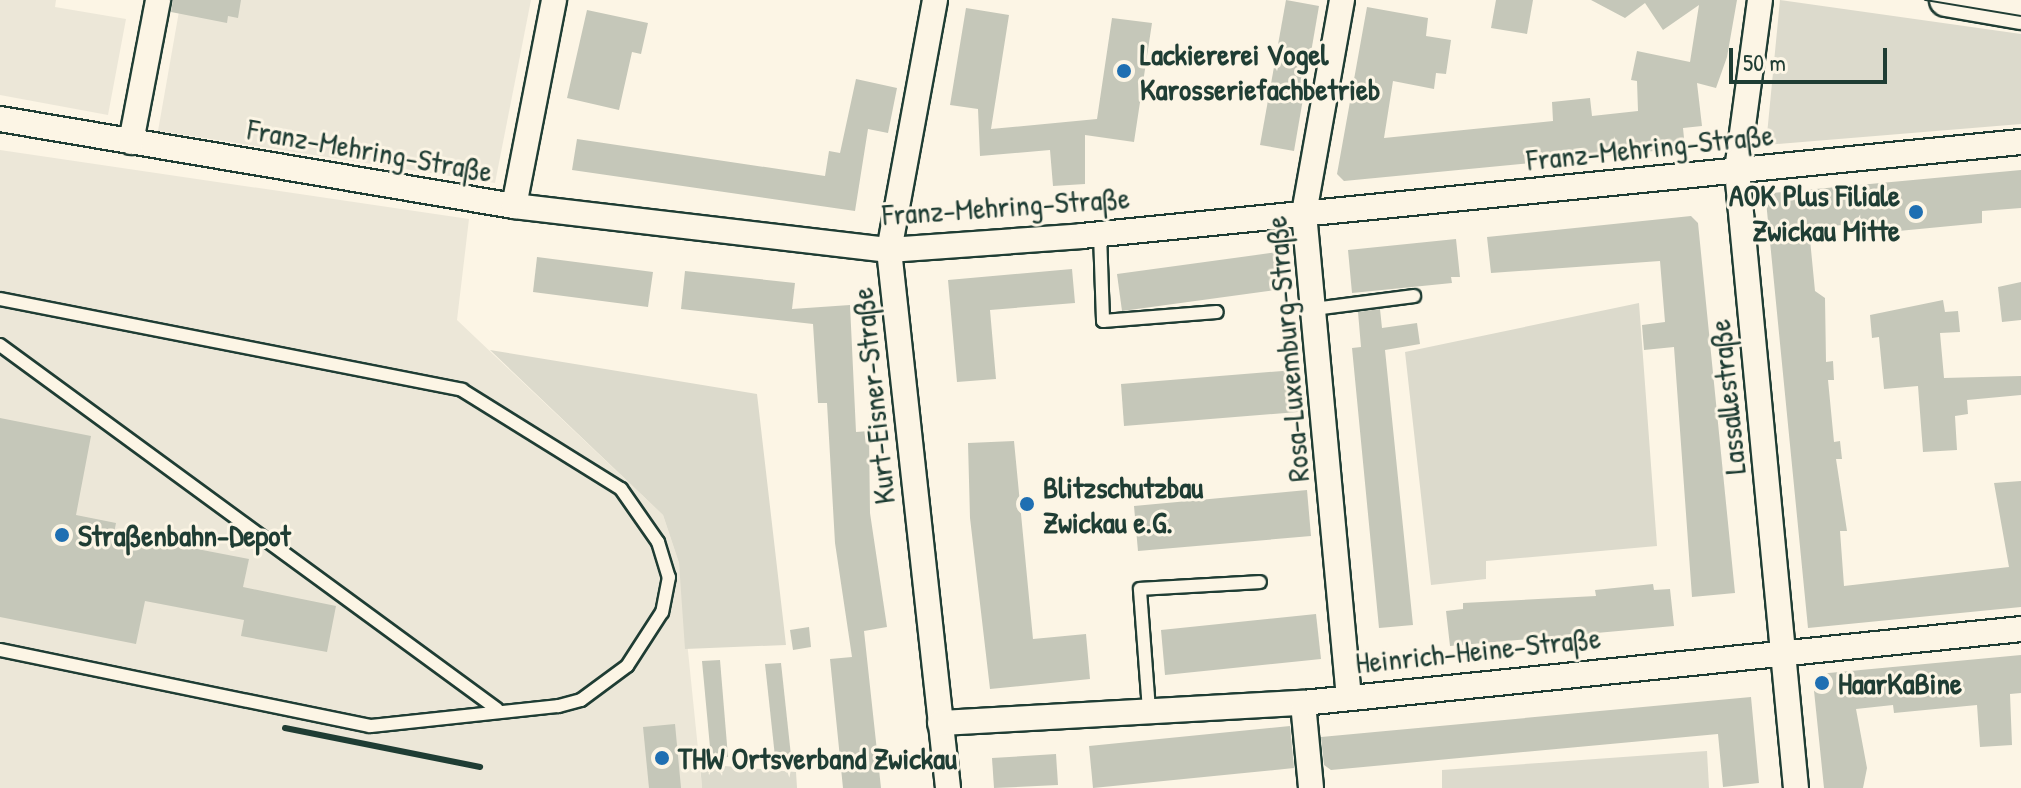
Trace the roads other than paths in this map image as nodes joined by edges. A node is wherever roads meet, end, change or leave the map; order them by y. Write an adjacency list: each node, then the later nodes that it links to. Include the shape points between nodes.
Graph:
1 (158, 0): 9 (street)
2 (554, 0): 12 (street)
3 (935, 0): 15 (street, Kurt-Eisner-Straße)
4 (1342, 0): 13 (street, Rosa-Luxemburg-Straße)
5 (1760, 0): 11 (street, Lassallestraße)
6 (1946, 0): 7 (street)
7 (2021, 13)
8 (0, 119): 9 (street, Franz-Mehring-Straße)
9 (131, 142): 12 (street, Franz-Mehring-Straße)
10 (2021, 142): 11 (street, Franz-Mehring-Straße)
11 (1737, 171): 13 (street, Franz-Mehring-Straße); 23 (street, Lassallestraße)
12 (514, 206): 15 (street, Franz-Mehring-Straße)
13 (1304, 213): 14 (street, Franz-Mehring-Straße); 18 (street, Rosa-Luxemburg-Straße)
14 (1100, 234): 15 (street, Franz-Mehring-Straße); 19 (lane, via 1103,321)
15 (889, 250): 29 (street, Kurt-Eisner-Straße)
16 (1414, 296): 18 (lane)
17 (0, 299): 27 (lane, via 462,390 621,489 658,542 669,577 648,642 607,685 581,700)
18 (1314, 309): 25 (street, Rosa-Luxemburg-Straße)
19 (1217, 312)
20 (0, 345): 27 (lane)
21 (1260, 582): 28 (lane, via 1140,589)
22 (2021, 629): 23 (street, Heinrich-Heine-Straße)
23 (1784, 649): 25 (street, Heinrich-Heine-Straße); 32 (street, Lassallestraße)
24 (0, 650): 27 (lane, via 370,726)
25 (1349, 695): 26 (street, Heinrich-Heine-Straße)
26 (1303, 703): 28 (street, Heinrich-Heine-Straße); 31 (street)
27 (497, 709)
28 (1149, 710): 29 (street, Heinrich-Heine-Straße)
29 (940, 723): 30 (street, Kurt-Eisner-Straße)
30 (948, 788)
31 (1311, 788)
32 (1796, 788)

